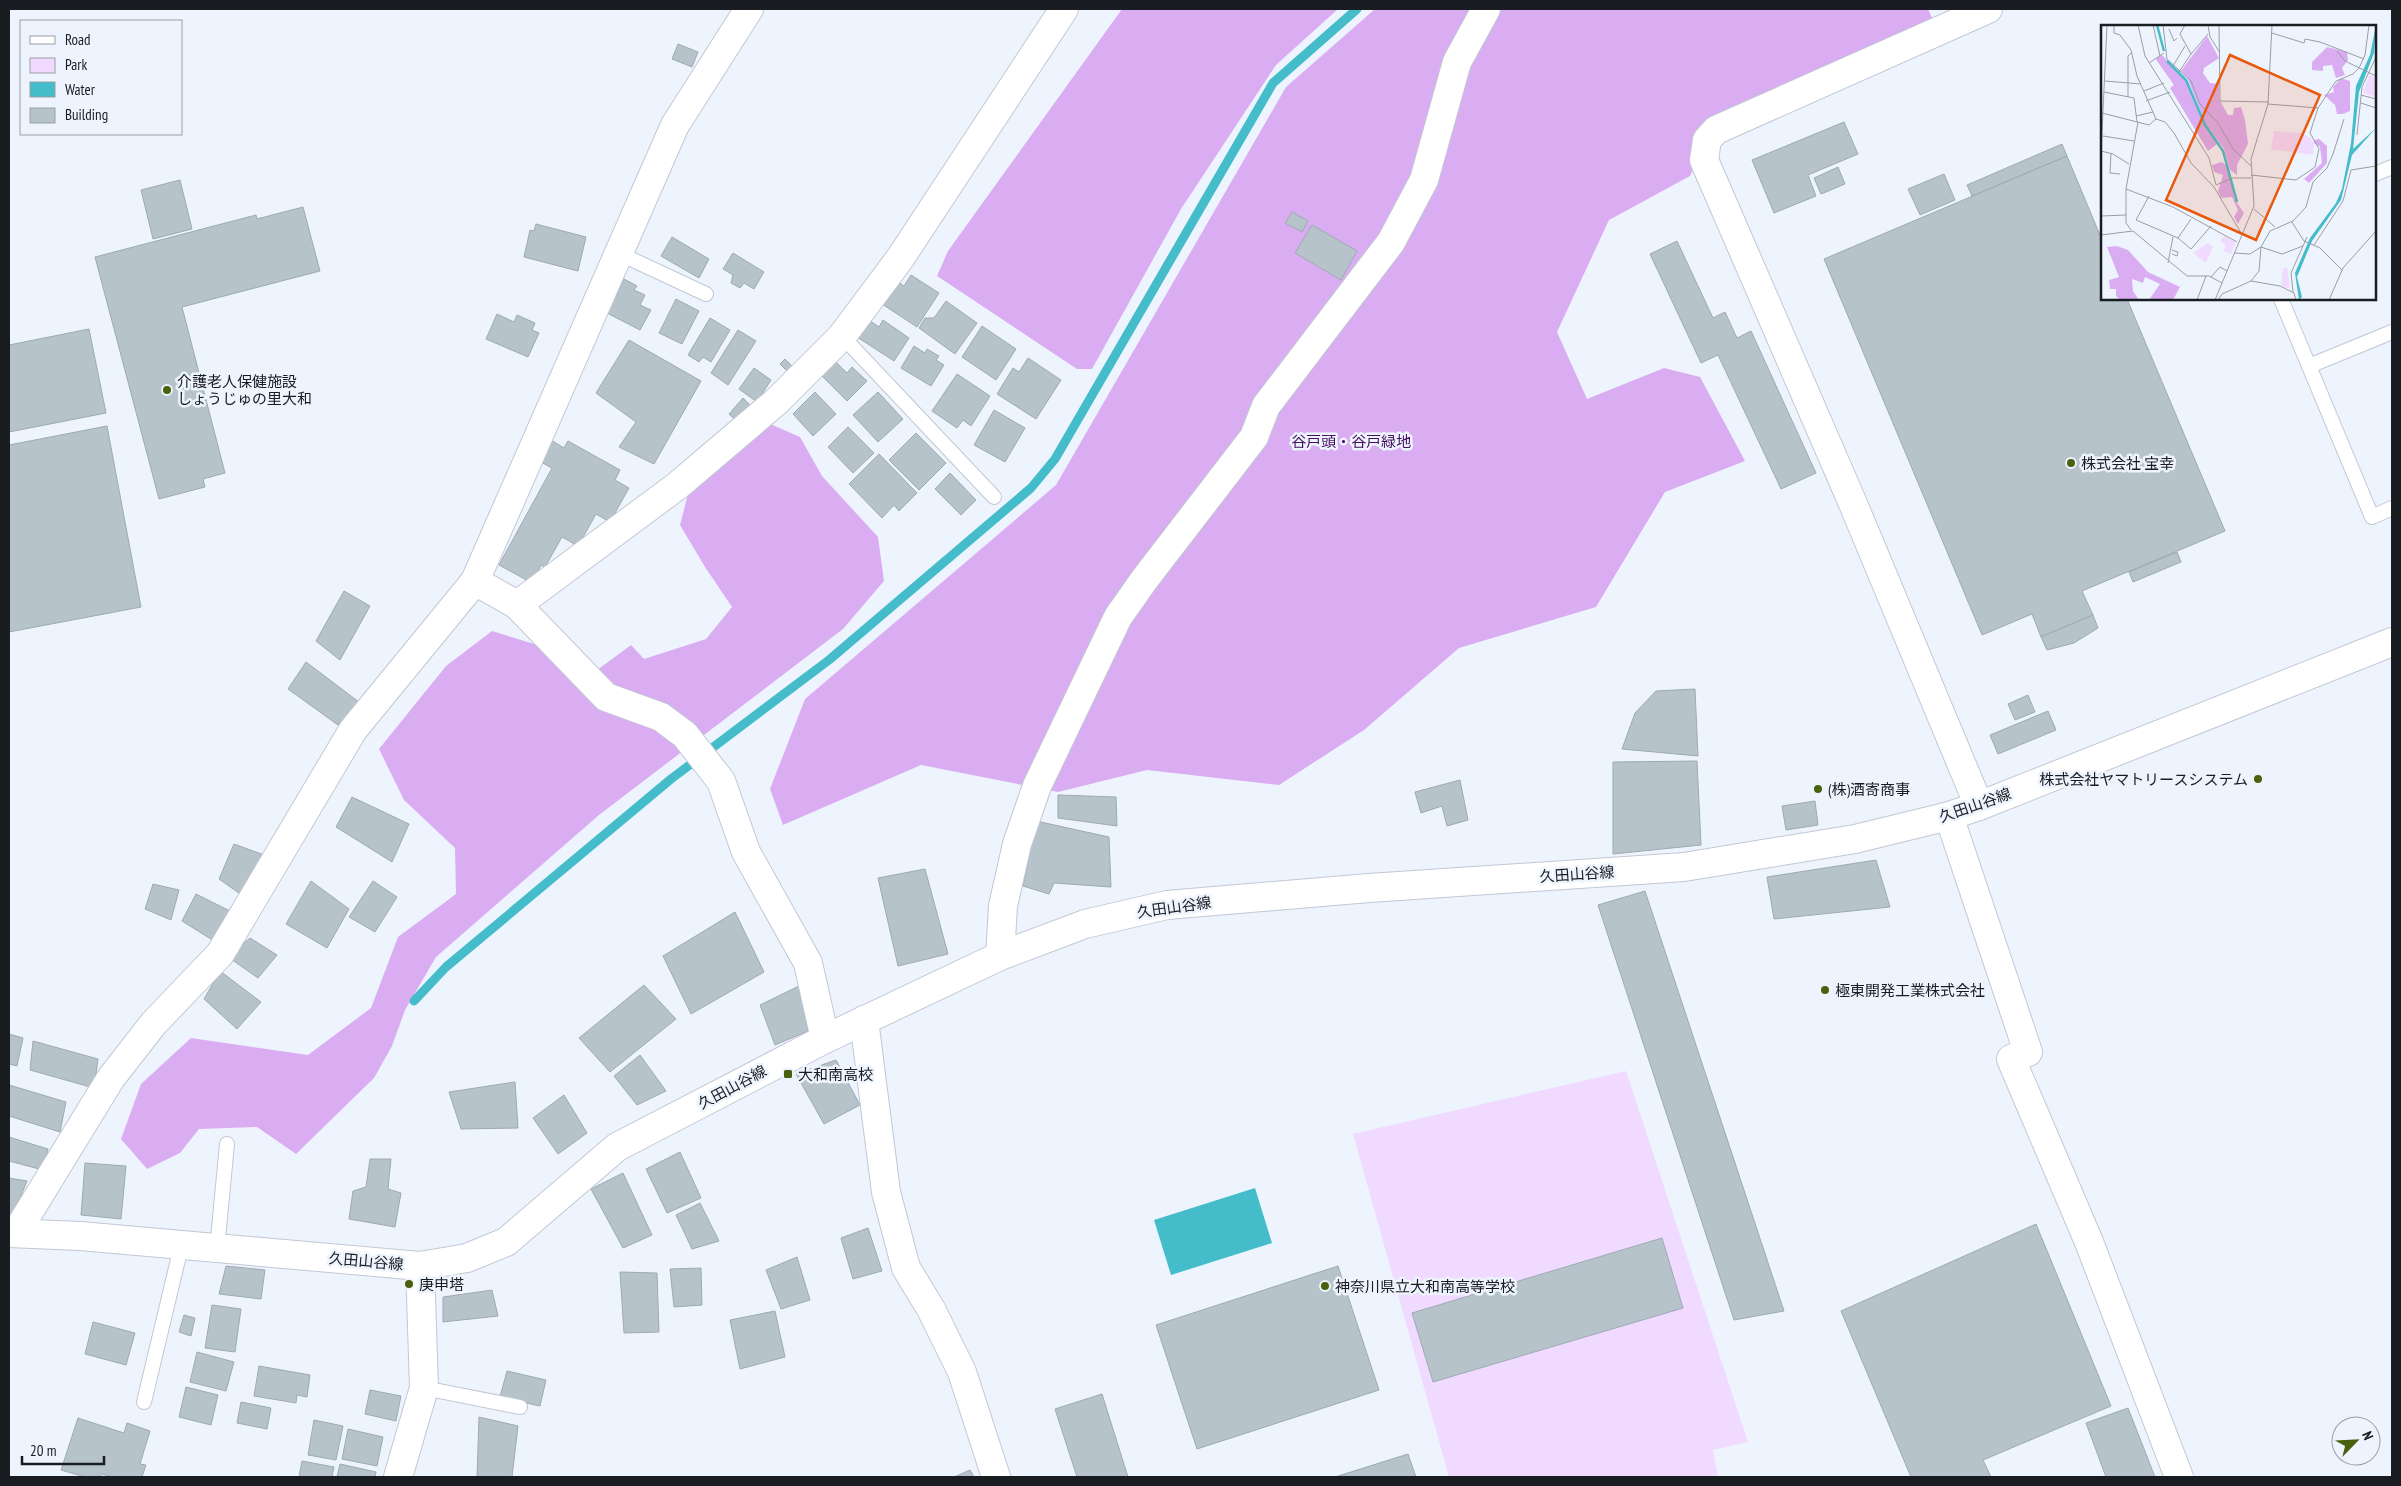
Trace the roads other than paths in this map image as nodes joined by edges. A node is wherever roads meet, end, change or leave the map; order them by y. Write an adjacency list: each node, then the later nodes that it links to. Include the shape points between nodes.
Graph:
1 (749, 9): 7 (street, via 674,125)
2 (1064, 9): 11 (street, via 901,257)
3 (1486, 9): 20 (street, via 1457,62 1424,180 1391,242 1266,406 1254,437 1118,617 1034,794 1017,844 1003,906)
4 (1988, 9): 18 (street, via 1716,130 1707,140 1704,160)
5 (2392, 167): 6 (lane)
6 (2376, 174)
7 (618, 253): 8 (lane); 15 (street)
8 (706, 294)
9 (2281, 300): 12 (lane)
10 (2392, 332): 12 (lane)
11 (842, 336): 13 (lane); 16 (street, via 777,401 677,486)
12 (2309, 366): 14 (lane, via 2372,517)
13 (994, 497)
14 (2392, 508)
15 (475, 581): 16 (street); 24 (street, via 353,730 220,954 154,1023 111,1078)
16 (517, 605): 22 (street, via 606,697 661,717 685,735 721,781 746,852 808,963)
17 (2392, 642): 18 (street, 久田山谷線)
18 (1979, 806): 19 (street, 久田山谷線)
19 (1949, 816): 20 (street, 久田山谷線, via 1855,839 1684,867 1168,905 1085,924); 33 (street, via 2028,1052 2011,1059 2089,1242)
20 (1000, 956): 21 (street, 久田山谷線)
21 (864, 1020): 22 (street, 久田山谷線); 32 (street, via 886,1192 906,1268 932,1309 962,1372)
22 (824, 1039): 27 (street, 久田山谷線, via 617,1147 506,1242 467,1258)
23 (227, 1144): 26 (lane)
24 (12, 1233): 25 (street, 久田山谷線, via 80,1236)
25 (181, 1247): 26 (street, 久田山谷線); 29 (lane)
26 (217, 1249): 27 (street, 久田山谷線)
27 (420, 1266): 28 (street)
28 (424, 1388): 30 (lane); 31 (street)
29 (144, 1402)
30 (520, 1407)
31 (398, 1477)
32 (996, 1477)
33 (2179, 1477)

